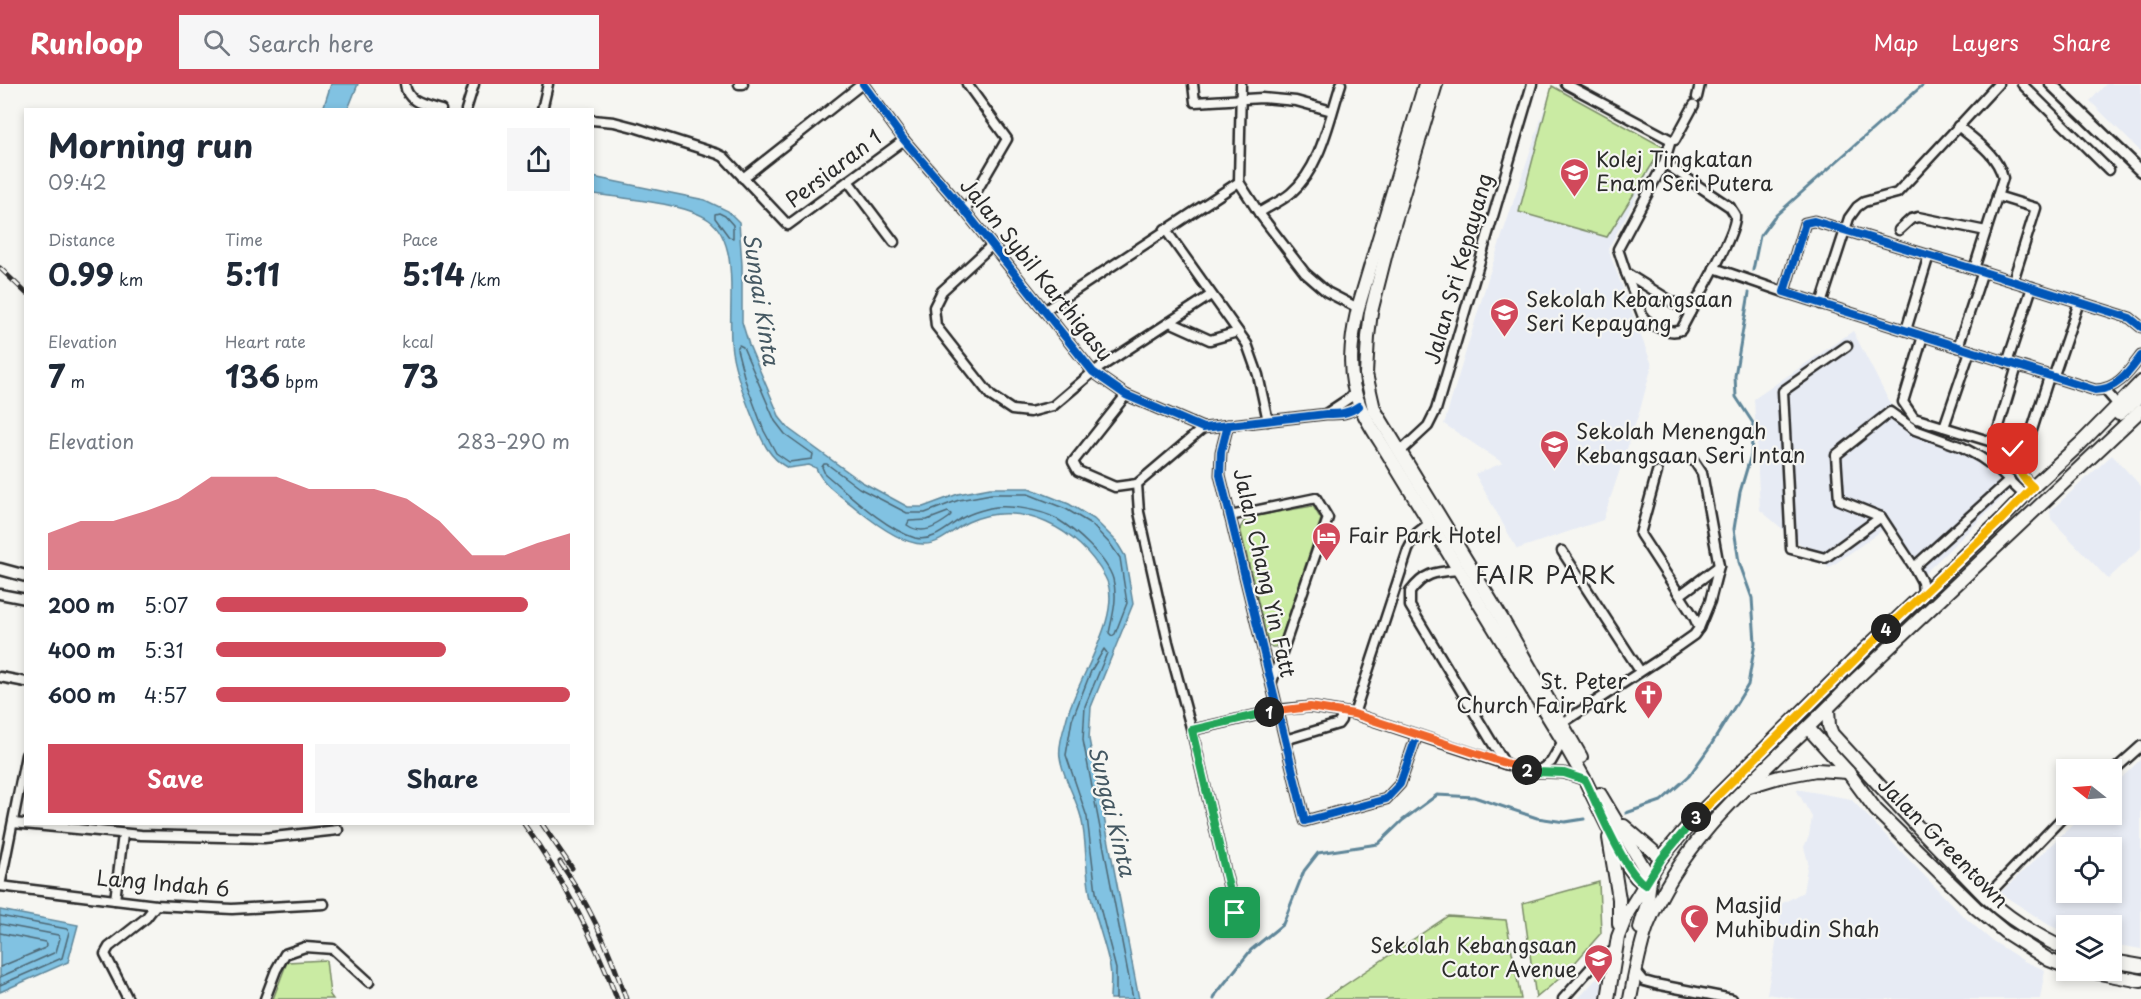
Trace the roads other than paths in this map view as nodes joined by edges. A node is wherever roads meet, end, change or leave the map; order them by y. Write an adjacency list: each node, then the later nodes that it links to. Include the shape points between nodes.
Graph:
1 (405, 84): 19 (street, via 408,95 416,102)
2 (474, 84): 20 (street)
3 (548, 84): 21 (street)
4 (863, 84): 25 (street, Jalan Sybil Karthigasu); 31 (street)
5 (967, 84): 35 (street, via 1007,139)
6 (1194, 84): 18 (street, via 1195,102)
7 (1241, 84): 18 (street)
8 (1341, 84): 22 (street)
9 (1425, 84): 53 (main road)
10 (1436, 84): 61 (main road, via 1389,241)
11 (1532, 84): 87 (street, Jalan Sri Kepayang, via 1436,410 1428,426)
12 (1566, 84): 26 (street)
13 (1700, 84): 26 (street, via 1675,140)
14 (1998, 84): 24 (street)
15 (2022, 84): 29 (street)
16 (2051, 84): 30 (street)
17 (2059, 84): 28 (street)
18 (1241, 98): 22 (street, via 1296,101); 33 (street)
19 (435, 108)
20 (467, 108)
21 (542, 108)
22 (1332, 111): 36 (street, via 1323,142 1306,175 1289,195)
23 (594, 120): 31 (street, via 614,122 712,151 724,157)
24 (1958, 126): 34 (street, via 2000,166 2003,178); 37 (street, via 1897,193 1864,202 1849,218)
25 (904, 140): 32 (street, Persiaran 1); 35 (street, Jalan Sybil Karthigasu)
26 (1671, 140): 27 (street)
27 (1664, 162): 44 (street, via 1735,214); 46 (street, via 1618,249)
28 (2141, 162)
29 (2109, 170)
30 (2141, 171)
31 (743, 178): 32 (street, Persiaran 1, via 786,224)
32 (848, 181): 41 (street)
33 (1239, 182): 36 (street); 38 (street)
34 (1997, 196): 40 (street); 47 (street, via 2036,208)
35 (965, 212): 42 (street, Jalan Sybil Karthigasu)
36 (1259, 213): 53 (street, via 1305,273 1327,292)
37 (1845, 229): 43 (street); 49 (street, via 1822,222 1805,223); 52 (street)
38 (1165, 230): 50 (street); 54 (street)
39 (1899, 230): 40 (street, via 1918,217)
40 (1986, 231): 45 (street)
41 (894, 242)
42 (992, 245): 54 (street, Jalan Sybil Karthigasu); 68 (street, via 942,291 934,307 936,326 991,396 1012,410 1030,412 1053,406)
43 (1929, 255): 45 (street); 58 (street)
44 (1714, 268): 49 (street); 55 (street)
45 (1979, 270): 47 (street); 63 (street)
46 (1626, 273): 55 (street); 55 (street, via 1647,321 1676,332)
47 (2013, 281): 48 (street)
48 (2032, 287): 51 (street); 66 (street)
49 (1784, 292): 52 (street)
50 (1211, 295): 56 (street); 59 (street)
51 (2079, 302): 57 (street, via 2130,318); 70 (street)
52 (1821, 304): 58 (street)
53 (1358, 308): 61 (main road); 72 (main road, via 1353,332)
54 (1044, 311): 68 (street, Jalan Sybil Karthigasu)
55 (1690, 313)
56 (1170, 322): 59 (street, via 1210,340); 68 (street)
57 (2141, 327)
58 (1906, 330): 60 (street)
59 (1238, 332): 80 (street, via 1247,344 1258,375)
60 (1923, 336): 63 (street); 82 (street, via 1903,402 1914,418)
61 (1368, 337): 69 (main road)
62 (1847, 346): 94 (street, via 1782,391 1791,549 1825,558)
63 (1958, 347): 64 (street)
64 (1970, 351): 66 (street); 82 (street)
65 (2141, 356): 73 (street, via 2120,381)
66 (2007, 363): 67 (street)
67 (2017, 366): 70 (street); 84 (street)
68 (1093, 372): 74 (street, Jalan Sybil Karthigasu)
69 (1366, 374): 77 (main road); 87 (main road, via 1374,409)
70 (2051, 377): 73 (street); 86 (street)
71 (2141, 382): 76 (main road)
72 (1354, 390): 77 (main road); 79 (street, via 1351,397)
73 (2105, 390): 76 (street)
74 (1126, 395): 83 (street, Jalan Sybil Karthigasu); 91 (street, via 1072,462 1078,471 1115,487)
75 (2141, 395): 85 (main road)
76 (2118, 405): 85 (main road)
77 (1359, 406): 79 (street, via 1350,413); 87 (main road)
78 (2141, 410): 96 (main road)
79 (1326, 414): 80 (street)
80 (1268, 421): 81 (street)
81 (1228, 425): 83 (street); 93 (street, Jalan Chang Yin Fatt, via 1220,475)
82 (1944, 427): 84 (street)
83 (1203, 428): 91 (street)
84 (1994, 442): 86 (street)
85 (2080, 444): 92 (main road)
86 (2025, 452): 92 (street, via 2018,470)
87 (1395, 456): 97 (main road); 118 (main road)
88 (1692, 458): 99 (street, via 1702,473)
89 (1658, 472): 106 (street, via 1640,534)
90 (2010, 480): 92 (street); 94 (street, via 1980,457 1915,430 1890,412 1836,455 1839,500); 100 (street)
91 (1137, 484): 120 (street, via 1139,512 1168,642)
92 (2029, 491): 95 (main road)
93 (1230, 516): 113 (street, Jalan Chang Yin Fatt); 113 (street, Jalan Chang Yin Fatt, via 1316,498 1328,518)
94 (1881, 517): 100 (street)
95 (2002, 519): 96 (main road, via 2014,517); 105 (main road)
96 (2020, 522): 114 (main road)
97 (1430, 523): 102 (main road); 117 (street, via 1417,533 1408,550)
98 (1562, 551): 110 (street)
99 (1719, 566): 106 (street); 108 (street)
100 (1914, 567): 105 (street)
101 (0, 569): 103 (street)
102 (1459, 570): 118 (main road); 126 (street, via 1434,572 1420,579 1410,592 1410,606)
103 (24, 575)
104 (0, 594): 107 (street)
105 (1923, 594): 109 (main road)
106 (1680, 595): 108 (street)
107 (24, 599)
108 (1699, 628): 110 (street)
109 (1859, 655): 119 (main road, via 1848,678 1814,714); 140 (main road, via 1695,818)
110 (1640, 671): 118 (street)
111 (0, 676): 112 (street)
112 (24, 682)
113 (1271, 684): 115 (street, Jalan Chang Yin Fatt)
114 (1828, 709): 119 (main road); 143 (main road, Jalan Greentown, via 1832,734)
115 (1278, 710): 116 (street, via 1310,707); 120 (street); 122 (street, Jalan Chang Yin Fatt)
116 (1341, 712): 117 (street); 122 (street, via 1338,724)
117 (1354, 714): 121 (street)
118 (1558, 725): 123 (main road); 133 (main road)
119 (1808, 728): 129 (main road, Jalan Greentown); 131 (main road)
120 (1192, 730): 148 (street)
121 (1418, 735): 122 (street, Jalan Chang Yin Fatt, via 1400,784 1386,799 1305,822); 126 (street)
122 (1285, 740)
123 (1563, 741): 128 (street, via 1551,762); 130 (main road)
124 (2141, 746): 125 (street)
125 (2122, 763)
126 (1505, 764): 128 (street)
127 (24, 765): 134 (street)
128 (1536, 772): 130 (street, via 1564,773)
129 (1848, 772): 131 (main road, via 1816,770); 145 (main road, Jalan Greentown, via 1876,810)
130 (1585, 780): 133 (main road)
131 (1747, 786): 132 (main road)
132 (1732, 800): 141 (main road, via 1695,834 1663,877); 152 (main road, via 1685,857 1648,924)
133 (1610, 820): 140 (main road); 141 (main road, via 1625,862 1636,877); 150 (main road, via 1619,898)
134 (13, 823): 135 (street); 142 (street)
135 (24, 824)
136 (2056, 824): 143 (street)
137 (33, 825): 139 (street)
138 (338, 830): 139 (street, via 264,837)
139 (123, 834): 144 (street)
140 (1662, 858): 141 (main road)
141 (1648, 883): 150 (main road, via 1628,912); 152 (main road)
142 (0, 886): 144 (street, Lang Indah 6)
143 (1986, 897): 145 (street); 149 (street); 151 (main road, Jalan Greentown, via 2033,934)
144 (115, 900): 147 (street, Lang Indah 6)
145 (1969, 900): 149 (main road, Jalan Greentown)
146 (324, 904): 147 (street, Lang Indah 6, via 232,909)
147 (156, 905): 160 (street, via 105,954)
148 (1235, 913)
149 (1985, 915): 153 (main road, Jalan Greentown)
150 (1617, 943): 162 (street); 163 (main road)
151 (2056, 945)
152 (1639, 953): 156 (main road)
153 (2056, 963)
154 (2122, 963): 155 (main road)
155 (2141, 966)
156 (1635, 970): 164 (main road); 165 (street, via 1644,981)
157 (2122, 977): 158 (main road)
158 (2141, 981)
159 (369, 982): 161 (street, via 333,949 305,947 285,954)
160 (128, 999)
161 (265, 999)
162 (1563, 999)
163 (1608, 999)
164 (1630, 999)
165 (1732, 999)

